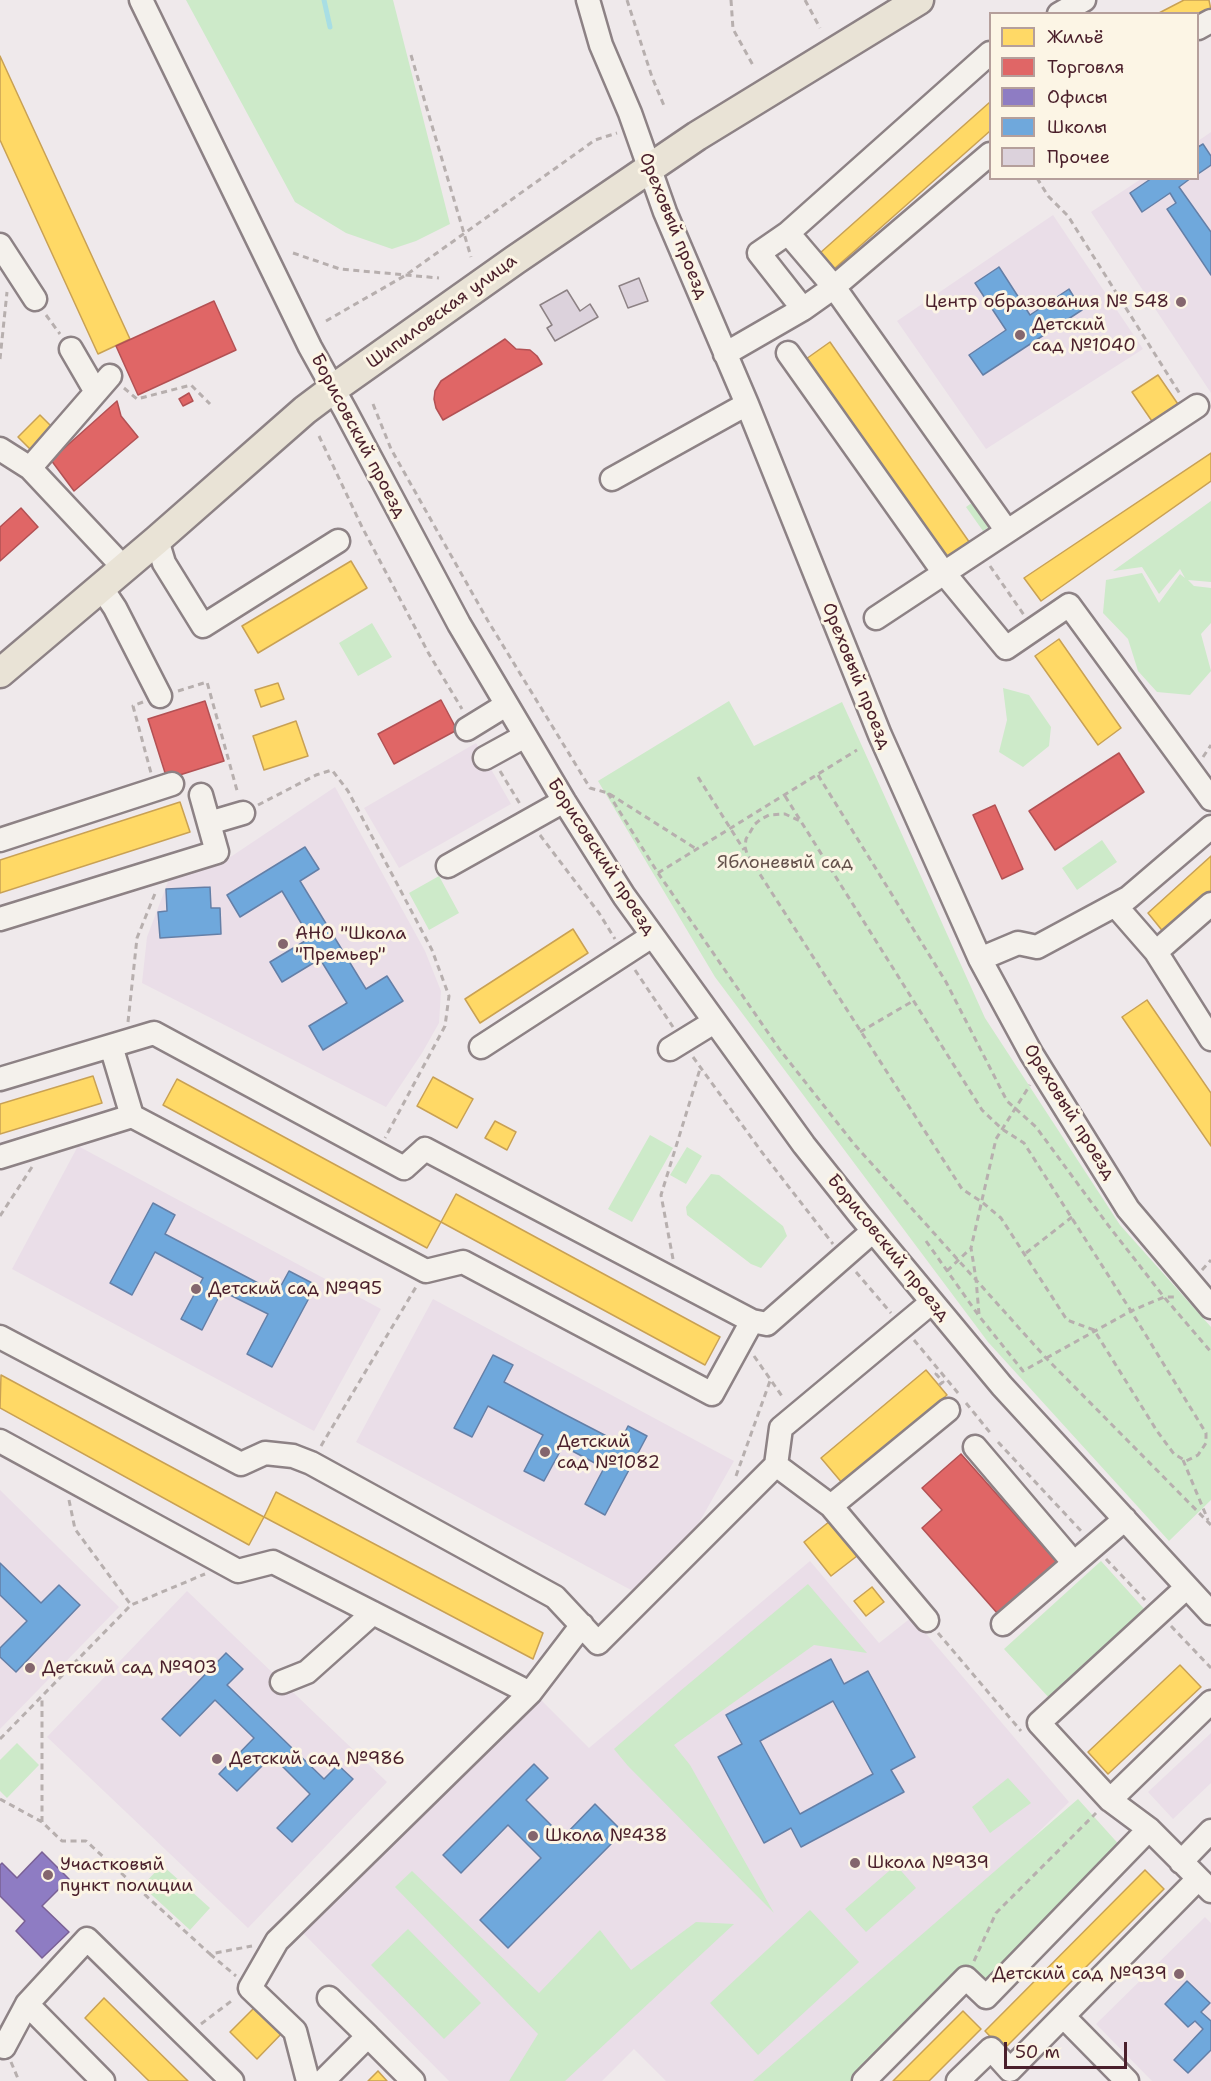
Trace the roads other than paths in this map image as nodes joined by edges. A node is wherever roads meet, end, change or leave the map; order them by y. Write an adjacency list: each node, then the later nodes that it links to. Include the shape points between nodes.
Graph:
1 (141, 0): 17 (street, Борисовский проезд)
2 (588, 0): 8 (street, Ореховый проезд, via 601,45)
3 (919, 0): 8 (main road, Шипиловская улица)
4 (1084, 0): 5 (street)
5 (1063, 12)
6 (989, 54): 9 (street)
7 (989, 155): 11 (street)
8 (650, 168): 16 (street, Ореховый проезд); 17 (main road, Шипиловская улица)
9 (788, 233): 11 (street); 13 (street, via 759,253)
10 (5, 253): 12 (street)
11 (834, 286): 13 (street); 23 (street)
12 (34, 299)
13 (803, 309): 16 (street)
14 (71, 348): 21 (street, via 103,384)
15 (788, 353): 27 (street)
16 (725, 354): 18 (street, Ореховый проезд)
17 (333, 388): 24 (main road, Шипиловская улица); 32 (street, Борисовский проезд)
18 (747, 405): 22 (street); 50 (street, Ореховый проезд, via 880,735)
19 (1194, 408): 23 (street)
20 (0, 450): 21 (street)
21 (30, 468): 26 (street)
22 (612, 479)
23 (1007, 531): 27 (street)
24 (157, 540): 25 (street, via 164,563 203,626); 26 (main road, Шипиловская улица)
25 (338, 541)
26 (123, 567): 28 (main road, Шипиловская улица)
27 (944, 573): 29 (street); 38 (street, via 1006,648 1069,605)
28 (101, 587): 30 (main road, Шипиловская улица); 31 (street)
29 (876, 618)
30 (0, 673)
31 (160, 696)
32 (506, 705): 33 (street); 34 (street, Борисовский проезд)
33 (467, 729)
34 (525, 736): 35 (street); 39 (street, Борисовский проезд)
35 (485, 758)
36 (164, 787): 43 (street)
37 (201, 795): 41 (street)
38 (1211, 799)
39 (564, 801): 44 (street); 48 (street, Борисовский проезд)
40 (243, 813): 41 (street)
41 (209, 824): 47 (street, via 217,852)
42 (1211, 827): 46 (street)
43 (0, 840)
44 (448, 866)
45 (1211, 904): 49 (street)
46 (1115, 905): 49 (street); 50 (street, via 1037,947 1018,943)
47 (0, 919)
48 (652, 936): 51 (street, Борисовский проезд); 54 (street)
49 (1156, 952): 52 (street)
50 (980, 959): 61 (street, Ореховый проезд, via 1031,1053 1128,1209)
51 (714, 1022): 55 (street); 59 (street, Борисовский проезд)
52 (1211, 1039)
53 (119, 1044): 56 (street); 57 (street); 62 (street, via 154,1033 404,1168 425,1149 677,1282)
54 (482, 1047)
55 (670, 1049)
56 (0, 1079)
57 (132, 1116): 58 (street); 62 (street, via 426,1271 463,1263 712,1395)
58 (0, 1157)
59 (873, 1231): 60 (street, Борисовский проезд); 62 (street, via 767,1324)
60 (932, 1302): 67 (street, via 781,1428); 69 (street, Борисовский проезд, via 1002,1386)
61 (1211, 1307)
62 (748, 1330)
63 (0, 1337): 76 (street, via 240,1464 265,1453 293,1456 311,1463 555,1597)
64 (948, 1410): 68 (street)
65 (0, 1441): 72 (street, via 238,1572 273,1562)
66 (975, 1447): 70 (street)
67 (776, 1465): 68 (street); 76 (street, via 598,1643)
68 (831, 1506): 74 (street)
69 (1125, 1519): 70 (street); 71 (street, Борисовский проезд)
70 (1073, 1562): 75 (street)
71 (1187, 1587): 73 (street, Борисовский проезд); 80 (street, via 1039,1723)
72 (373, 1613): 77 (street, via 307,1672); 78 (street)
73 (1211, 1613)
74 (927, 1620)
75 (1003, 1624)
76 (582, 1625): 78 (street)
77 (282, 1682)
78 (530, 1693): 92 (street, via 277,1941 250,1988 295,2031)
79 (1211, 1702): 80 (street)
80 (1110, 1800): 81 (street)
81 (1149, 1829): 83 (street); 95 (street, via 986,1997 966,1978)
82 (1211, 1831): 83 (street)
83 (1181, 1862): 84 (street)
84 (1205, 1885): 87 (street)
85 (329, 1998): 88 (street)
86 (27, 2004): 89 (street, via 4,2047); 90 (street); 91 (street, via 87,1939)
87 (1063, 2016): 96 (street, via 1010,2070 991,2049); 97 (street)
88 (368, 2036): 93 (street); 94 (street)
89 (0, 2044)
90 (103, 2081)
91 (231, 2081)
92 (309, 2081)
93 (323, 2081)
94 (413, 2081)
95 (864, 2081)
96 (958, 2081)
97 (1126, 2081)

